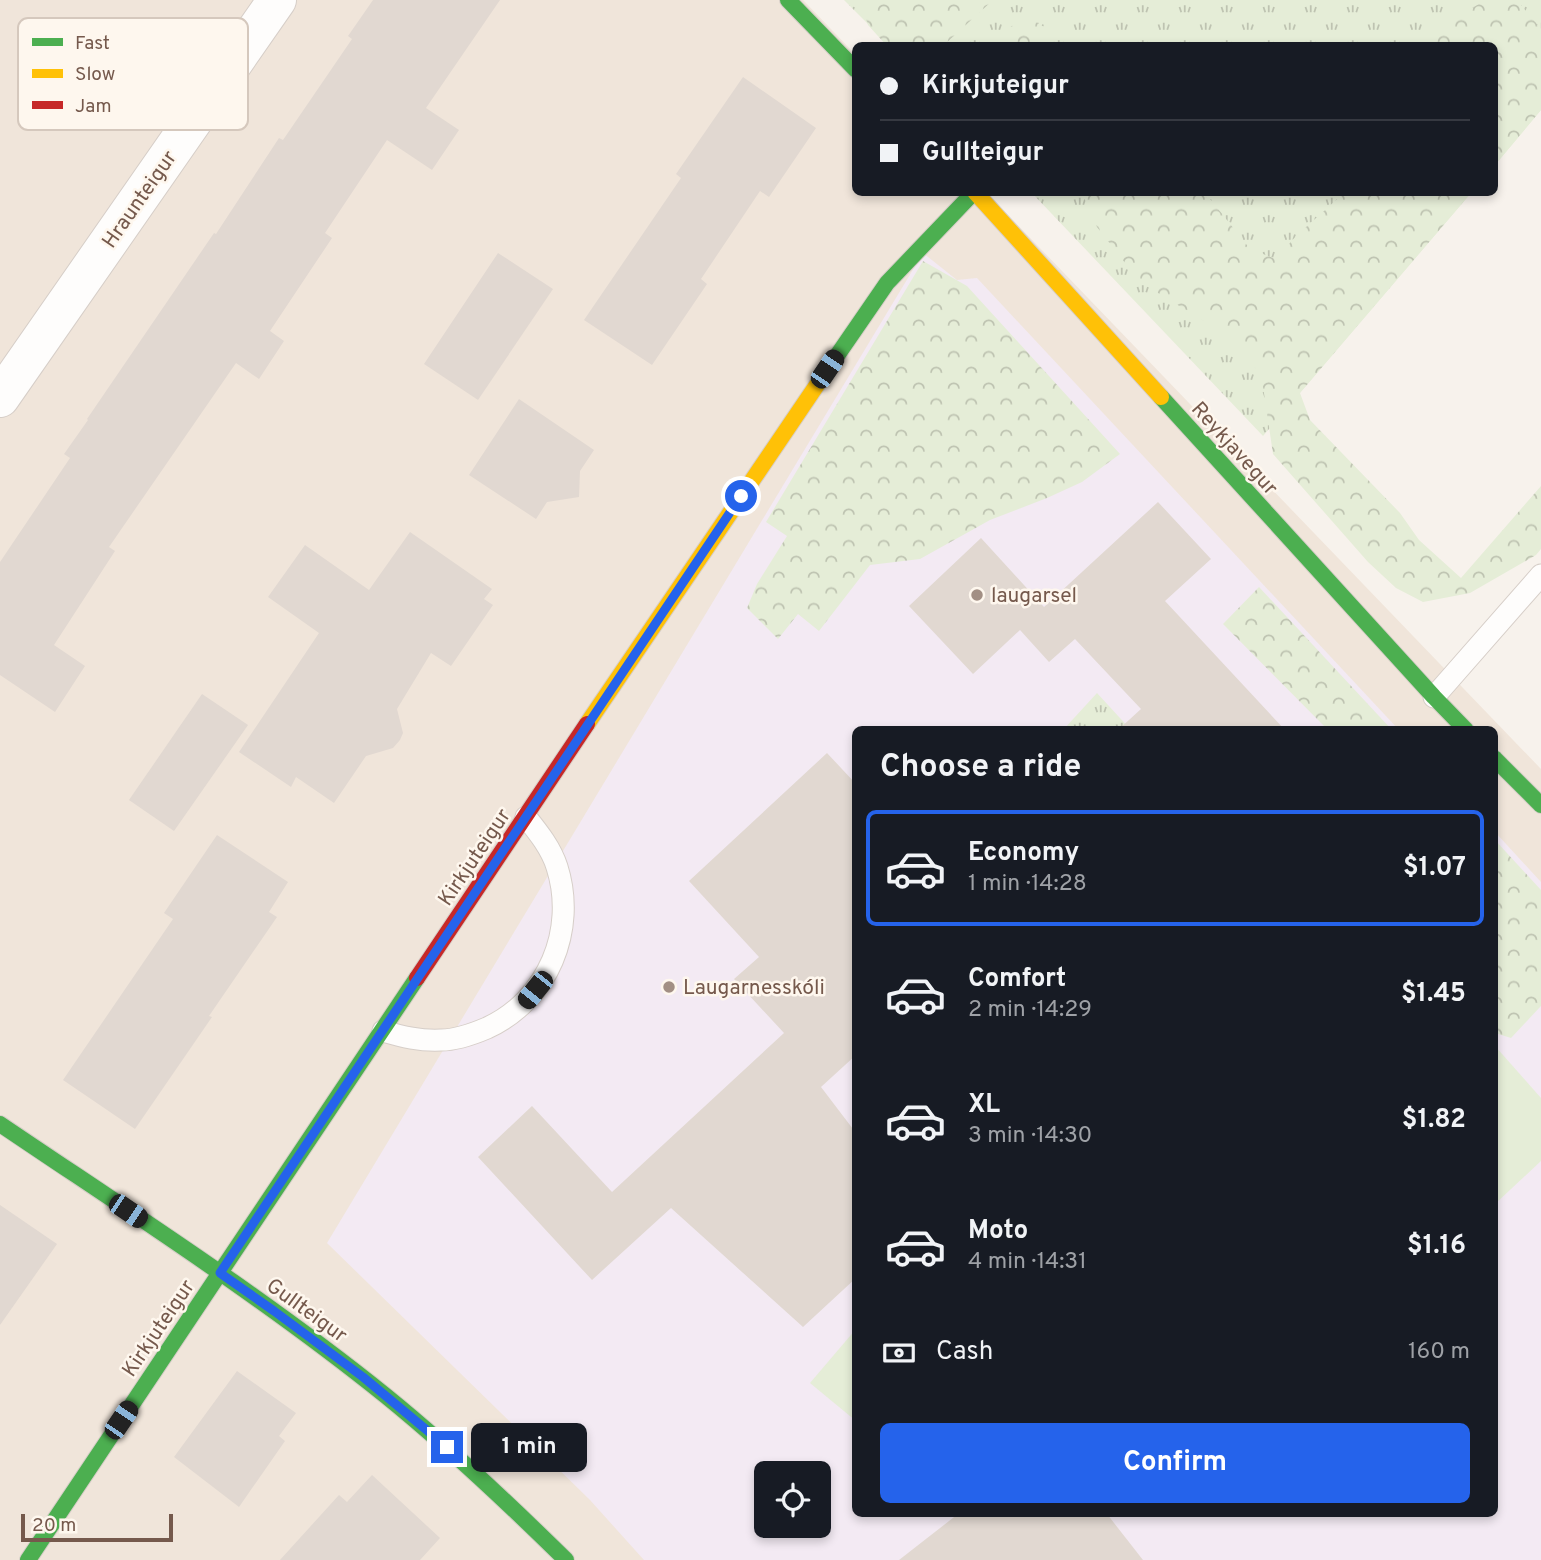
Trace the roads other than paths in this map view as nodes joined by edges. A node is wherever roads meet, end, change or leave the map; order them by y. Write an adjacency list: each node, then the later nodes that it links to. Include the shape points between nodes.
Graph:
1 (277, 0): 3 (street, Hraunteigur)
2 (788, 0): 4 (street)
3 (248, 42)
4 (852, 67)
5 (187, 130): 8 (street, Hraunteigur)
6 (970, 196): 14 (street, Kirkjuteigur, via 887,283)
7 (978, 196): 10 (street, Reykjavegur)
8 (0, 398)
9 (1541, 575): 10 (lane)
10 (1434, 697): 11 (street, Reykjavegur)
11 (1462, 726)
12 (1498, 762): 13 (street)
13 (1541, 806)
14 (526, 817): 15 (street, Kirkjuteigur); 15 (lane, via 557,866 563,894 557,951 545,978 526,1002 502,1021 473,1034 413,1040)
15 (383, 1031): 17 (street, Kirkjuteigur)
16 (0, 1124): 17 (street, Gullteigur)
17 (220, 1273): 18 (street, Kirkjuteigur); 19 (street, Gullteigur, via 447,1447)
18 (28, 1560)
19 (566, 1560)

